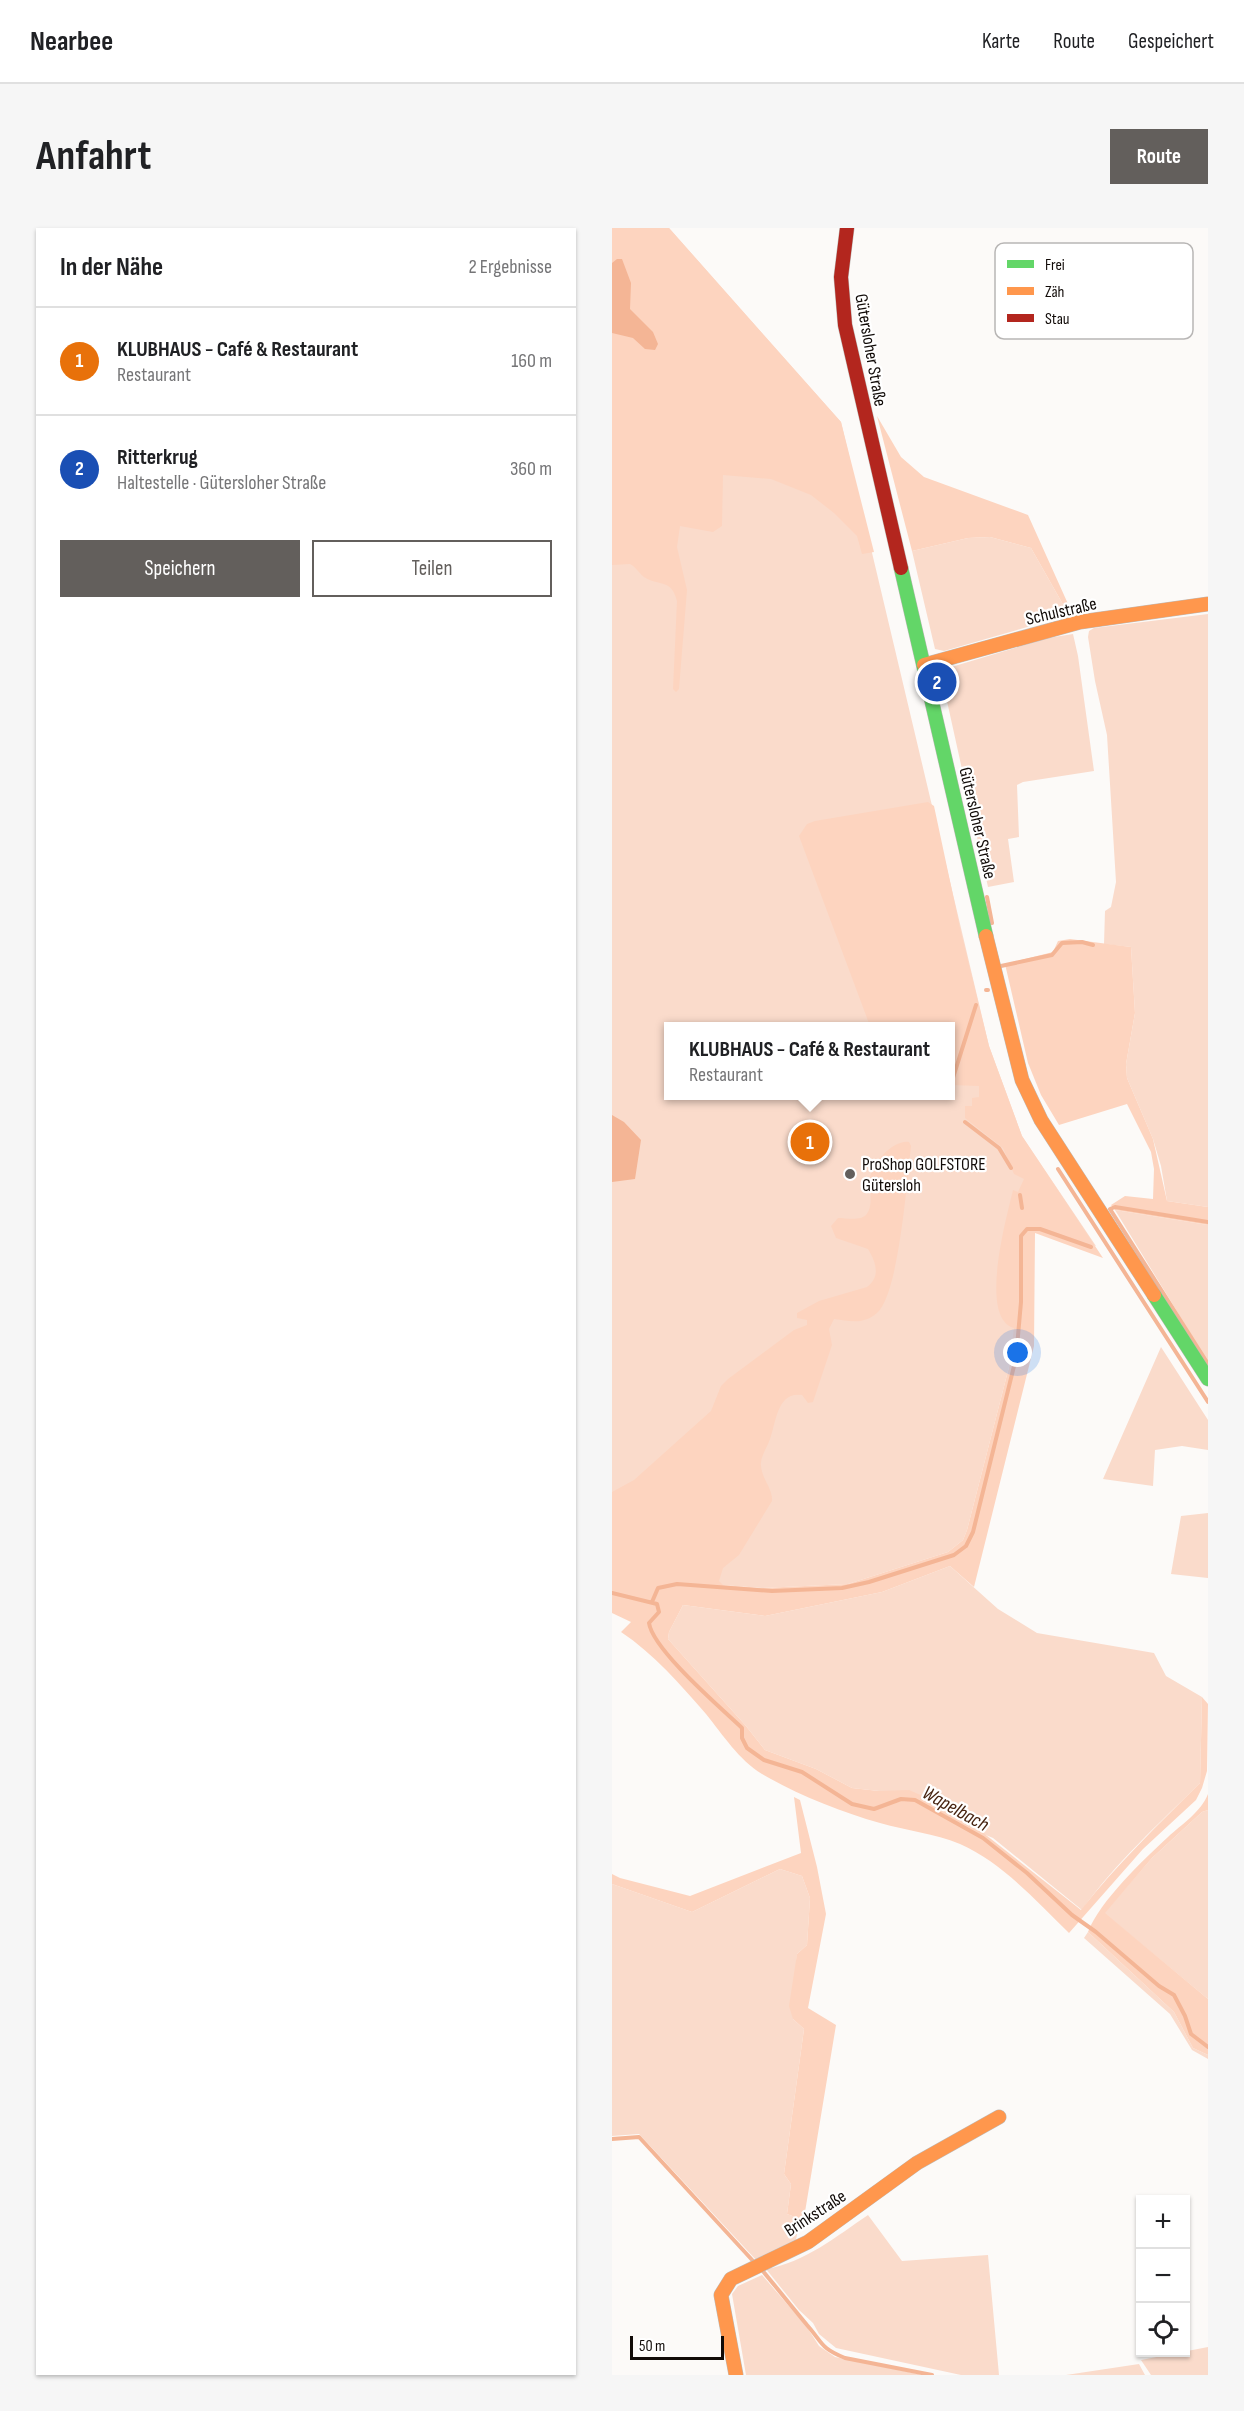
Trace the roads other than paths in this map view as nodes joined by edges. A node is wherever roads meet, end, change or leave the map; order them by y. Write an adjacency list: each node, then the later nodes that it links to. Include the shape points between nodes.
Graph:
1 (847, 228): 3 (main road, Gütersloher Straße, via 841,277 845,325)
2 (1208, 604): 3 (main road, Schulstraße, via 1080,622)
3 (924, 665): 4 (main road, Gütersloher Straße, via 1022,1080 1041,1120)
4 (1208, 1379)
5 (999, 2117): 6 (main road, Brinkstraße, via 917,2163 808,2242 731,2279 721,2295)
6 (736, 2375)

